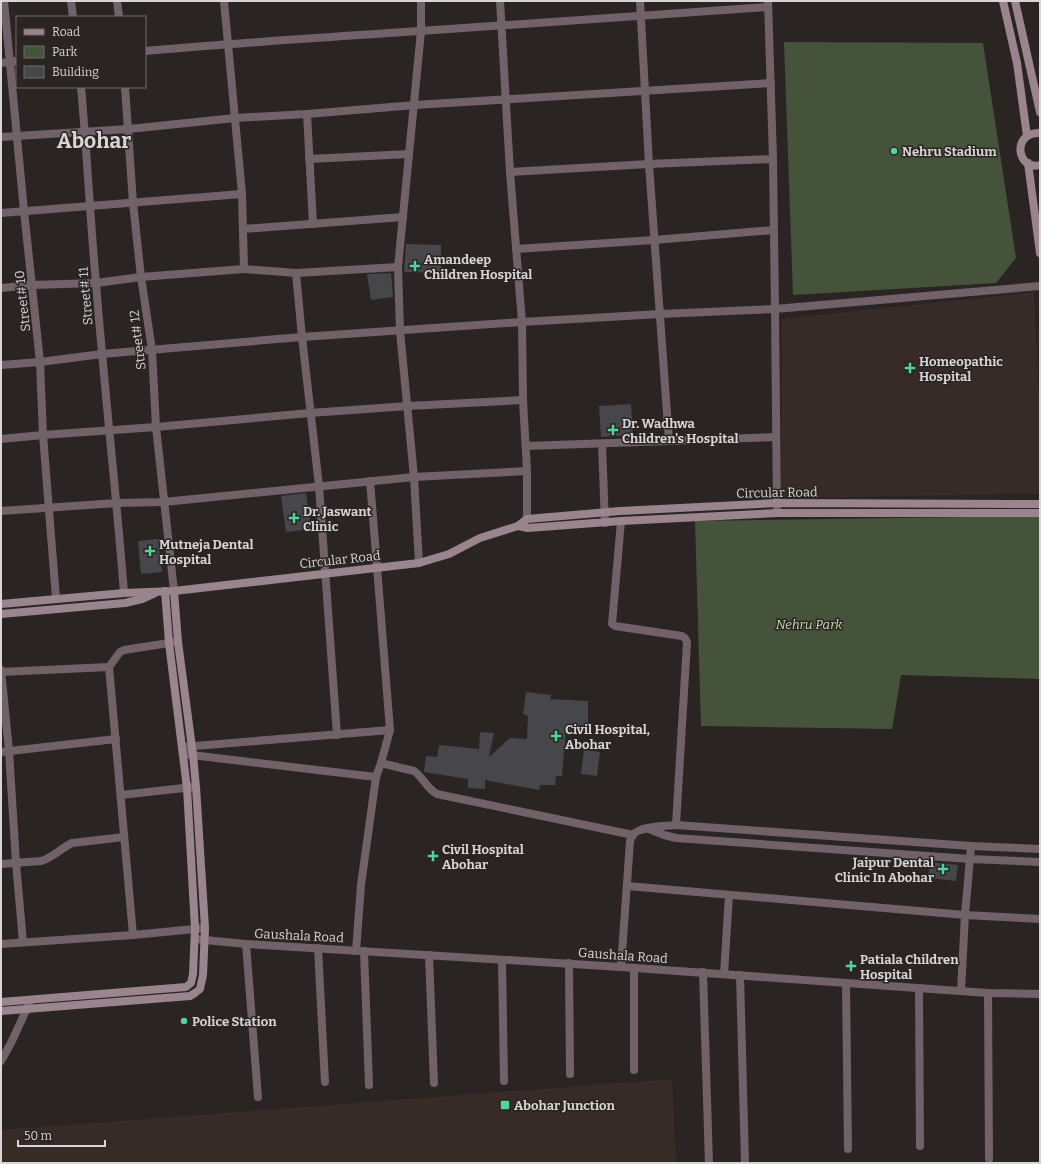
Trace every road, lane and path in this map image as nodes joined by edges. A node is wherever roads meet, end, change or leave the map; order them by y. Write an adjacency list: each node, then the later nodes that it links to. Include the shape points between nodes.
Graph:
1 (4, 1): 18 (street, Street# 10)
2 (71, 1): 12 (street)
3 (117, 1): 13 (street)
4 (224, 1): 16 (street)
5 (421, 1): 15 (street)
6 (500, 1): 14 (street)
7 (640, 1): 11 (street)
8 (1003, 1): 33 (main road, via 1017,63)
9 (1015, 1): 26 (main road)
10 (768, 4): 11 (street); 20 (street)
11 (641, 15): 14 (street); 23 (street)
12 (73, 16)
13 (119, 16)
14 (501, 25): 15 (street); 24 (street)
15 (422, 31): 16 (street); 25 (street)
16 (228, 44): 17 (street); 28 (street)
17 (146, 52)
18 (14, 62): 19 (street); 32 (street, Street# 10)
19 (1, 63)
20 (771, 83): 23 (street); 37 (street)
21 (81, 88): 30 (street, Street# 11)
22 (125, 88): 29 (street, Street# 12)
23 (645, 91): 24 (street); 39 (street)
24 (506, 99): 25 (street); 41 (street)
25 (415, 105): 27 (street); 35 (street)
26 (1040, 112)
27 (307, 114): 28 (street); 36 (street)
28 (235, 118): 29 (street); 42 (street)
29 (129, 129): 30 (street); 43 (street, Street# 12)
30 (85, 131): 32 (street); 44 (street, Street# 11)
31 (1040, 133): 33 (main road)
32 (17, 136): 34 (street); 45 (street, Street# 10)
33 (1027, 136): 38 (main road, via 1020,150)
34 (1, 137)
35 (409, 154): 36 (street); 47 (street)
36 (309, 159): 48 (street)
37 (773, 159): 39 (street); 50 (street)
38 (1028, 163): 40 (main road); 53 (main road)
39 (649, 164): 41 (street); 51 (street)
40 (1040, 165)
41 (510, 172): 52 (street)
42 (242, 194): 43 (street); 49 (street)
43 (133, 203): 44 (street); 57 (street, Street# 12)
44 (90, 206): 45 (street); 58 (street, Street# 11)
45 (24, 211): 46 (street); 59 (street, Street# 10)
46 (1, 213)
47 (403, 218): 48 (street); 54 (street)
48 (313, 224): 49 (street)
49 (243, 229): 55 (street)
50 (774, 230): 51 (street); 62 (street)
51 (654, 240): 52 (street); 63 (street)
52 (516, 249): 64 (street)
53 (1040, 254)
54 (398, 267): 56 (street); 65 (street)
55 (244, 269): 56 (street); 57 (street)
56 (296, 273): 66 (street)
57 (141, 277): 58 (street); 67 (street, Street# 12)
58 (96, 283): 59 (street); 68 (street, Street# 11)
59 (32, 285): 61 (street); 69 (street, Street# 10)
60 (1040, 286): 62 (street)
61 (1, 288)
62 (775, 309): 63 (street); 77 (street)
63 (660, 314): 64 (street); 79 (street)
64 (522, 322): 65 (street); 71 (street)
65 (400, 331): 66 (street); 72 (street)
66 (302, 337): 67 (street); 73 (street)
67 (152, 350): 68 (street); 74 (street, Street# 12)
68 (102, 354): 69 (street); 75 (street, Street# 11)
69 (40, 362): 70 (street); 76 (street, Street# 10)
70 (1, 365)
71 (523, 400): 72 (street); 81 (street)
72 (408, 406): 73 (street); 83 (street)
73 (310, 413): 74 (street); 85 (street)
74 (156, 427): 75 (street); 86 (street, Street# 12)
75 (109, 430): 76 (street); 87 (street, Street# 11)
76 (43, 435): 78 (street); 90 (street, Street# 10)
77 (776, 437): 79 (street); 88 (street)
78 (1, 439)
79 (669, 441): 80 (street)
80 (602, 444): 81 (street); 92 (street)
81 (526, 446): 82 (street)
82 (527, 471): 83 (street); 95 (street)
83 (414, 477): 84 (street); 99 (street)
84 (370, 482): 85 (street); 100 (street)
85 (319, 486): 86 (street); 101 (street)
86 (164, 502): 87 (street); 103 (street, Street# 12)
87 (117, 503): 90 (street); 104 (street, Street# 11)
88 (777, 503): 89 (main road, Circular Road); 92 (main road, Circular Road); 93 (street)
89 (1040, 504)
90 (49, 508): 91 (street); 105 (street, Street# 10)
91 (1, 511)
92 (604, 512): 95 (main road, Circular Road); 97 (street)
93 (777, 513): 94 (main road, Circular Road); 96 (main road, Circular Road)
94 (1040, 513)
95 (527, 519): 98 (main road, Circular Road)
96 (621, 521): 97 (main road, Circular Road); 123 (street, via 612,624 682,636 687,642)
97 (605, 523): 98 (main road, Circular Road, via 528,528)
98 (518, 526): 99 (main road, Circular Road, via 480,538 439,558)
99 (419, 563): 100 (main road, Circular Road)
100 (378, 567): 101 (main road, Circular Road); 112 (street)
101 (326, 573): 103 (main road, Circular Road); 113 (street)
102 (161, 591): 103 (main road, Circular Road); 104 (main road, Circular Road); 107 (main road, Circular Road, via 125,603); 109 (main road)
103 (174, 591): 108 (main road)
104 (124, 593): 105 (main road, Circular Road)
105 (56, 598): 106 (main road, Circular Road)
106 (1, 604)
107 (1, 614)
108 (178, 642): 109 (street); 117 (main road)
109 (169, 643): 110 (street, via 124,650); 115 (main road)
110 (109, 667): 111 (street); 114 (street)
111 (1, 672): 116 (street)
112 (390, 730): 113 (street); 118 (street)
113 (337, 735): 117 (street)
114 (116, 738): 116 (street); 122 (street)
115 (183, 750): 117 (street); 121 (main road)
116 (5, 751): 131 (street)
117 (192, 751): 119 (street); 120 (main road)
118 (381, 763): 119 (street); 125 (street, via 414,771 437,794)
119 (376, 777): 146 (street, via 361,886)
120 (196, 787): 121 (street); 138 (main road)
121 (187, 788): 122 (street); 137 (main road)
122 (121, 795): 126 (street)
123 (676, 825): 124 (street); 127 (street)
124 (648, 828): 125 (street); 129 (street, via 676,838)
125 (633, 835): 133 (street, via 630,841)
126 (124, 837): 131 (street, via 72,843 46,860); 139 (street)
127 (971, 846): 128 (street); 129 (street)
128 (1040, 849)
129 (970, 858): 130 (street); 135 (street)
130 (1040, 862)
131 (16, 863): 132 (street); 142 (street)
132 (1, 864)
133 (627, 886): 134 (street); 150 (street)
134 (729, 895): 135 (street); 153 (street)
135 (965, 914): 136 (street); 157 (street)
136 (1040, 919)
137 (195, 928): 138 (street); 139 (street); 140 (main road)
138 (205, 928): 141 (main road)
139 (133, 935): 142 (street)
140 (194, 939): 141 (street, Gaushala Road); 160 (main road, via 193,974 191,983 186,987)
141 (204, 940): 144 (street, Gaushala Road); 162 (main road, via 200,989 190,996)
142 (23, 942): 143 (street)
143 (1, 944)
144 (246, 944): 145 (street, Gaushala Road); 171 (street)
145 (318, 948): 146 (street, Gaushala Road); 168 (street)
146 (360, 951): 147 (street, Gaushala Road); 170 (street)
147 (429, 955): 148 (street, Gaushala Road); 169 (street)
148 (502, 960): 149 (street, Gaushala Road); 167 (street)
149 (569, 963): 150 (street, Gaushala Road); 166 (street)
150 (621, 967): 151 (street, Gaushala Road)
151 (634, 968): 152 (street, Gaushala Road); 165 (street)
152 (703, 972): 153 (street, Gaushala Road); 175 (street)
153 (724, 974): 154 (street, Gaushala Road)
154 (740, 975): 155 (street, Gaushala Road); 176 (street)
155 (846, 983): 156 (street, Gaushala Road); 173 (street)
156 (919, 988): 157 (street, Gaushala Road); 172 (street)
157 (961, 991): 158 (street, Gaushala Road)
158 (988, 993): 159 (street, Gaushala Road); 174 (street)
159 (1040, 994)
160 (31, 999): 161 (main road); 162 (street)
161 (1, 1002)
162 (27, 1009): 163 (main road); 164 (street)
163 (1, 1011)
164 (1, 1061)
165 (634, 1070)
166 (570, 1074)
167 (504, 1081)
168 (325, 1082)
169 (434, 1083)
170 (369, 1085)
171 (258, 1097)
172 (920, 1146)
173 (848, 1149)
174 (989, 1159)
175 (709, 1163)
176 (745, 1163)

